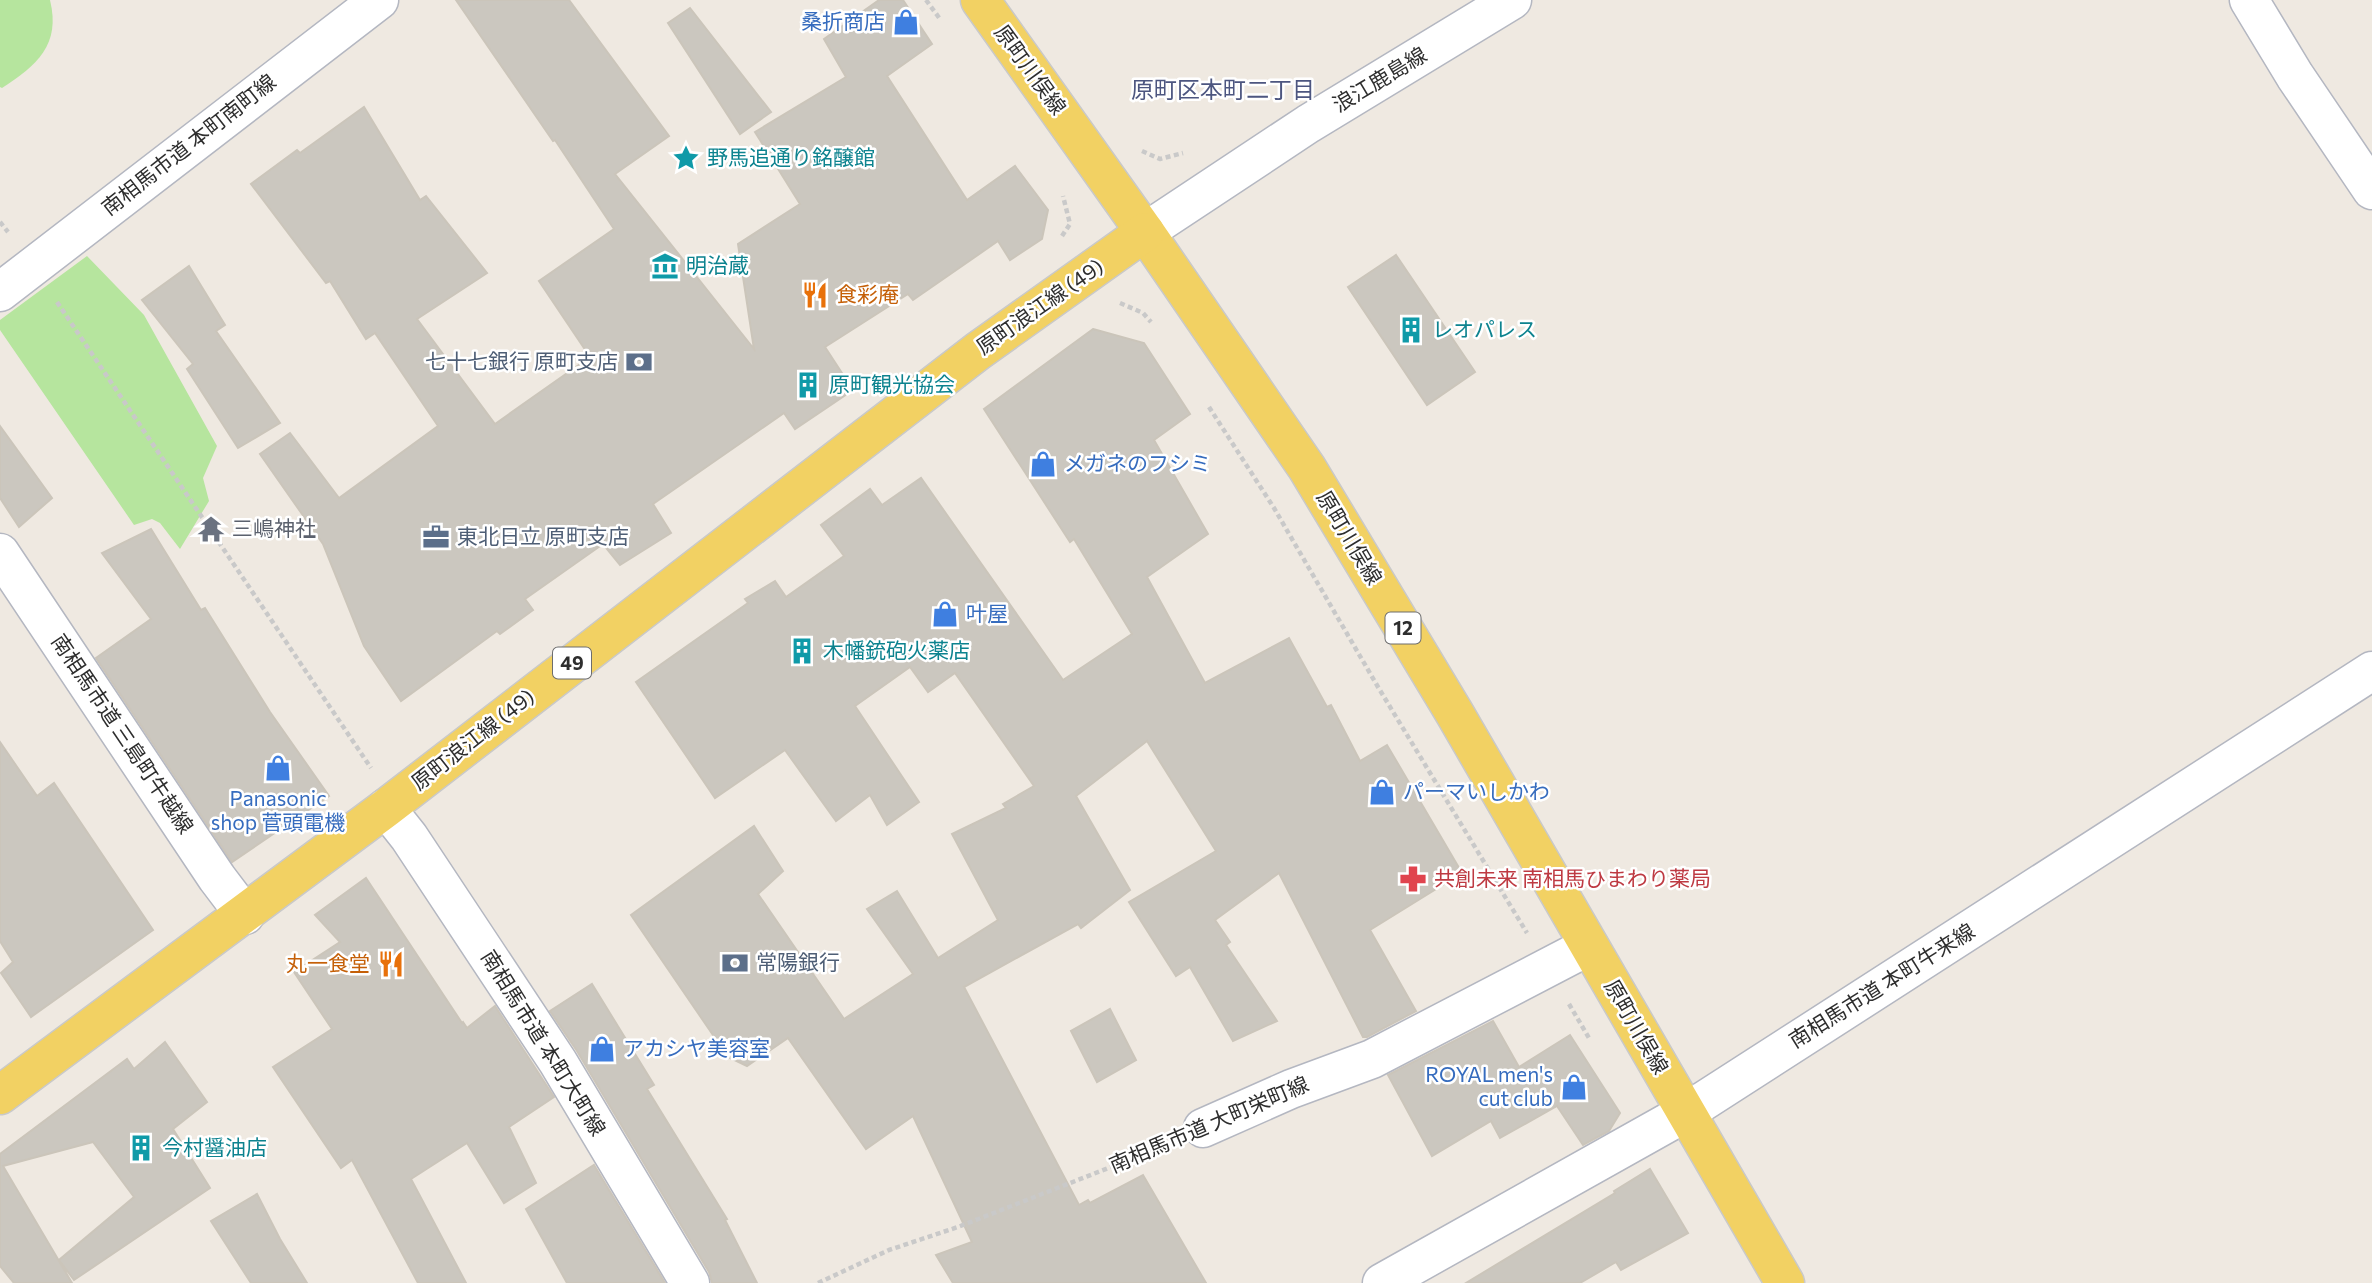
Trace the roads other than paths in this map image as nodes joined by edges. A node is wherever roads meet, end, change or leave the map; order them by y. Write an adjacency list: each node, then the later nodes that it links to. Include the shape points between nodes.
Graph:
1 (379, 0): 7 (street, 南相馬市道 本町南町線)
2 (980, 0): 6 (main road, 原町川俣線 / 12)
3 (1512, 0): 6 (street, 浪江鹿島線, via 1308,124)
4 (2249, 0): 5 (street, via 2294,76)
5 (2372, 190)
6 (1145, 232): 10 (main road, 原町浪江線 (49) / 49, via 978,351); 12 (main road, 原町川俣線 / 12, via 1307,468)
7 (0, 292)
8 (0, 553): 11 (street, 南相馬市道 三島町牛越線)
9 (2372, 671): 14 (street, 南相馬市道 本町牛来線)
10 (386, 808): 11 (main road, 原町浪江線 (49) / 49); 16 (street, 南相馬市道 本町大町線, via 558,1062)
11 (245, 915): 13 (main road, 原町浪江線 (49) / 49)
12 (1589, 946): 14 (main road, 原町川俣線 / 12); 15 (street, 南相馬市道 大町栄町線, via 1371,1059)
13 (0, 1095)
14 (1685, 1113): 17 (street, 南相馬市道 本町牛来線); 18 (main road, 原町川俣線 / 12)
15 (1203, 1128)
16 (690, 1283)
17 (1381, 1283)
18 (1785, 1283)

